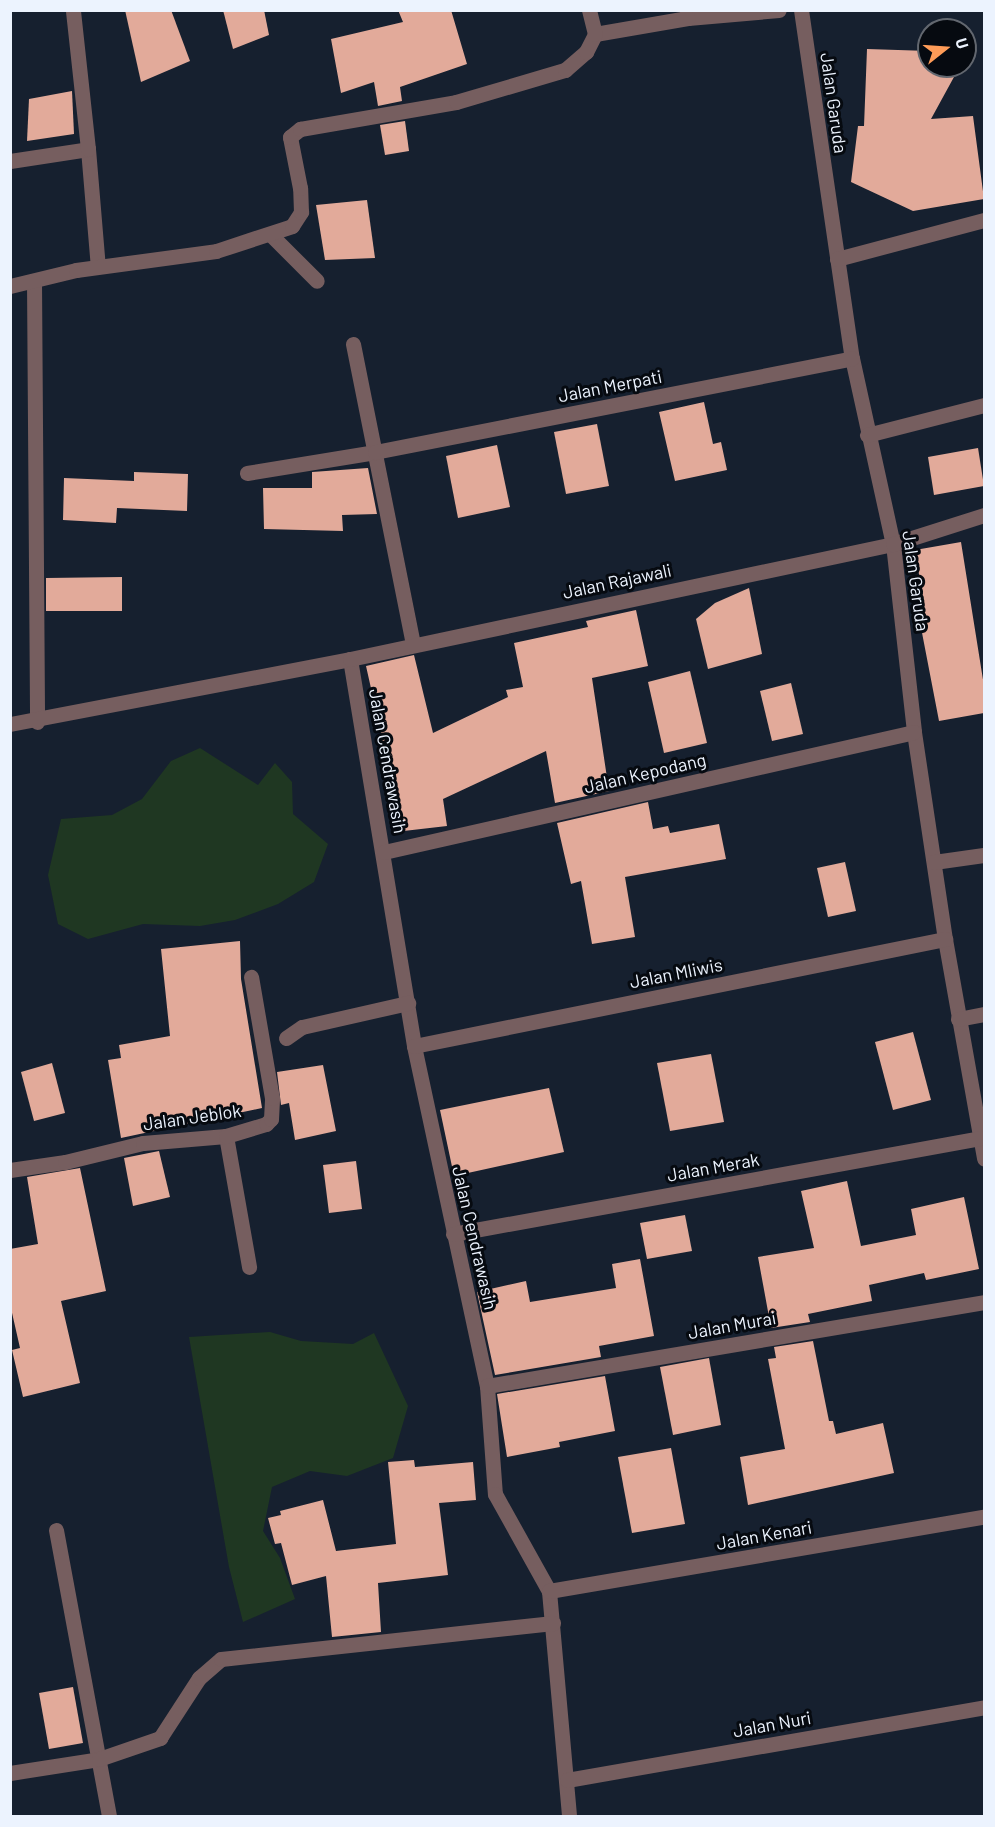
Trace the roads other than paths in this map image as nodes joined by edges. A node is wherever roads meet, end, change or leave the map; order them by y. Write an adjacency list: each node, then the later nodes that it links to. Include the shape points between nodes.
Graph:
1 (73, 10): 7 (street)
2 (589, 10): 6 (street)
3 (779, 10): 5 (street)
4 (801, 10): 11 (street, Jalan Garuda)
5 (688, 14): 6 (street)
6 (595, 33): 10 (street, via 586,52 565,70 541,79 456,102 300,129 290,137 301,212 292,226)
7 (88, 149): 8 (street); 12 (street, via 93,244)
8 (10, 161)
9 (984, 220): 11 (street)
10 (270, 234): 12 (street, via 216,251); 14 (street)
11 (837, 259): 17 (street, Jalan Garuda)
12 (98, 267): 13 (street)
13 (34, 281): 15 (street); 26 (street)
14 (317, 281)
15 (10, 286)
16 (353, 344): 20 (street)
17 (852, 358): 19 (street, Jalan Garuda); 20 (street, Jalan Merpati)
18 (984, 405): 19 (street)
19 (867, 435): 23 (street, Jalan Garuda)
20 (375, 452): 21 (street, Jalan Merpati); 24 (street)
21 (247, 473)
22 (984, 515): 23 (street, Jalan Rajawali)
23 (893, 544): 24 (street, Jalan Rajawali); 28 (street, Jalan Garuda)
24 (413, 644): 25 (street, Jalan Rajawali)
25 (350, 659): 26 (street, Jalan Rajawali); 29 (street, Jalan Cendrawasih)
26 (37, 722): 27 (street, Jalan Rajawali)
27 (10, 724)
28 (915, 732): 29 (street, Jalan Kepodang); 31 (street, Jalan Garuda)
29 (384, 852): 34 (street, Jalan Cendrawasih)
30 (984, 855): 31 (street)
31 (933, 862): 32 (street, Jalan Garuda)
32 (945, 939): 36 (street, Jalan Garuda); 38 (street, Jalan Mliwis)
33 (251, 976): 39 (street, Jalan Jeblok, via 272,1112 266,1124)
34 (408, 1003): 37 (street, via 302,1027); 38 (street, Jalan Cendrawasih)
35 (984, 1014): 36 (street)
36 (958, 1018): 40 (street, Jalan Garuda)
37 (286, 1038)
38 (414, 1046): 43 (street, Jalan Cendrawasih)
39 (226, 1136): 42 (street, Jalan Jeblok, via 143,1143 65,1162); 44 (street)
40 (981, 1138): 41 (street, Jalan Garuda); 43 (street, Jalan Merak)
41 (984, 1159)
42 (10, 1170)
43 (453, 1234): 46 (street, Jalan Cendrawasih)
44 (249, 1267)
45 (984, 1302): 46 (street, Jalan Murai)
46 (487, 1386): 49 (street, Jalan Cendrawasih, via 495,1494)
47 (984, 1517): 49 (street, Jalan Kenari)
48 (56, 1530): 52 (street)
49 (549, 1591): 50 (street, Jalan Cendrawasih)
50 (553, 1623): 52 (street, via 221,1659 199,1678 160,1738); 54 (street, Jalan Cendrawasih)
51 (984, 1707): 54 (street, Jalan Nuri)
52 (99, 1759): 53 (street); 55 (street)
53 (10, 1773)
54 (567, 1780): 56 (street, Jalan Cendrawasih)
55 (109, 1816)
56 (569, 1816)

